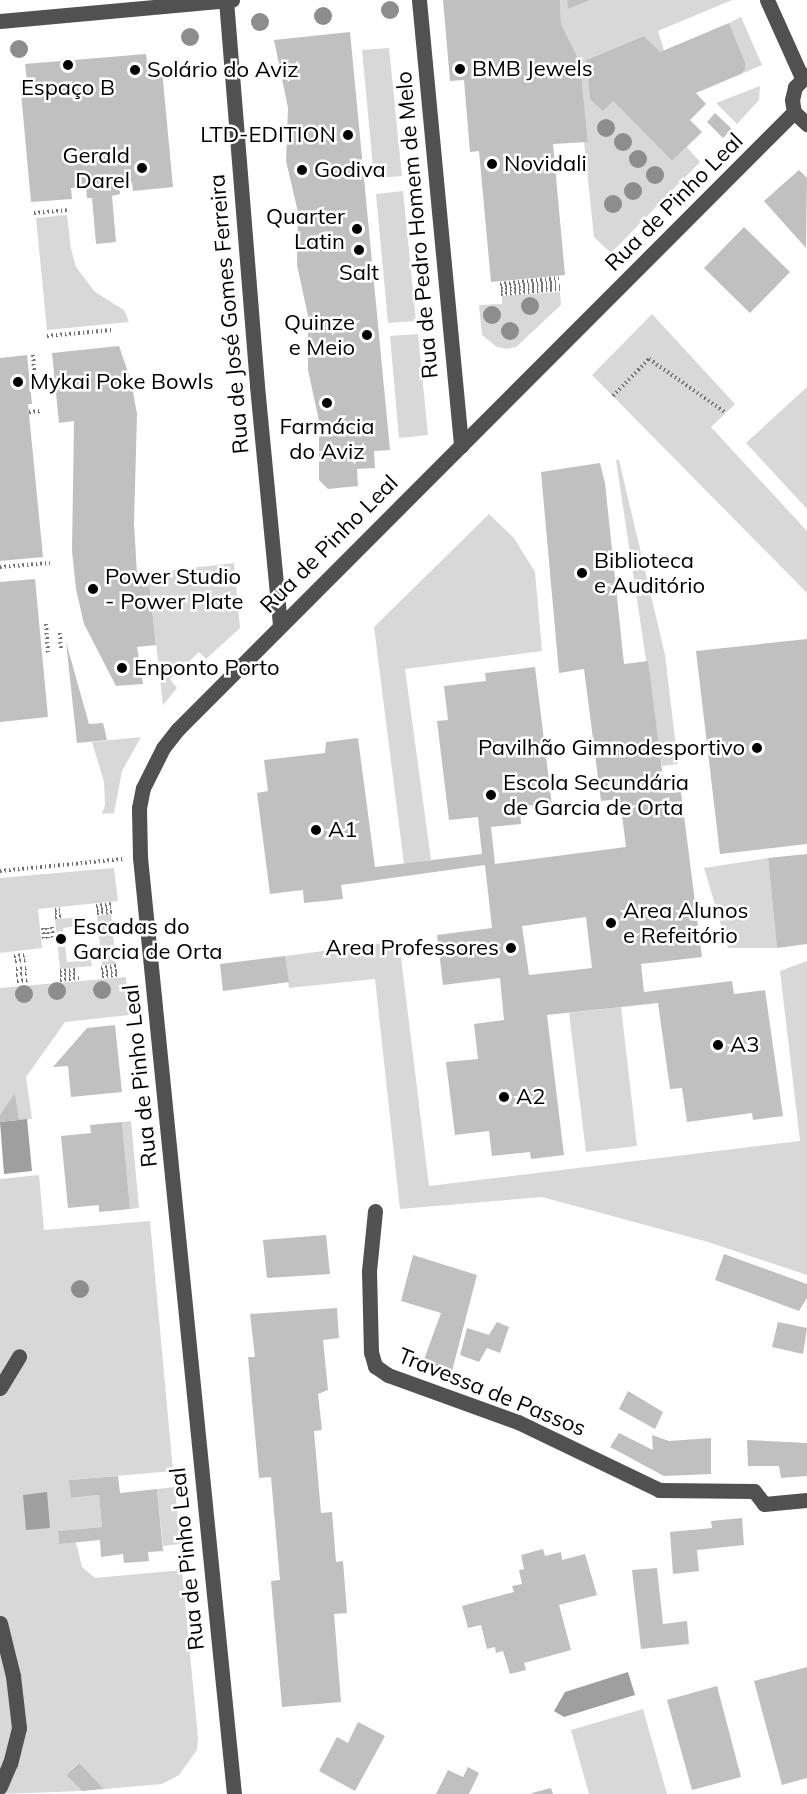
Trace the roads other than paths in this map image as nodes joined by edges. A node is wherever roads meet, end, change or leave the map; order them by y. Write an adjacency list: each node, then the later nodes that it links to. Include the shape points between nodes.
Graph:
1 (226, 0): 2 (street); 5 (street); 10 (street, Rua de José Gomes Ferreira)
2 (232, 0)
3 (419, 0): 9 (street, Rua de Pedro Homem de Melo)
4 (767, 0): 6 (street)
5 (0, 21)
6 (804, 76): 7 (street, via 795,87)
7 (794, 112): 8 (street); 9 (street, Rua de Pinho Leal)
8 (807, 124)
9 (461, 446): 10 (street, Rua de Pinho Leal)
10 (280, 625): 17 (street, Rua de Pinho Leal, via 163,748 143,789 139,808 140,857)
11 (375, 1211): 14 (street, Travessa de Passos, via 369,1271 371,1352 375,1366 388,1375 518,1422 660,1490 754,1491 764,1504)
12 (19, 1356): 13 (street)
13 (0, 1388)
14 (807, 1500)
15 (0, 1623): 16 (street, via 13,1676 18,1728)
16 (0, 1787)
17 (234, 1794)

